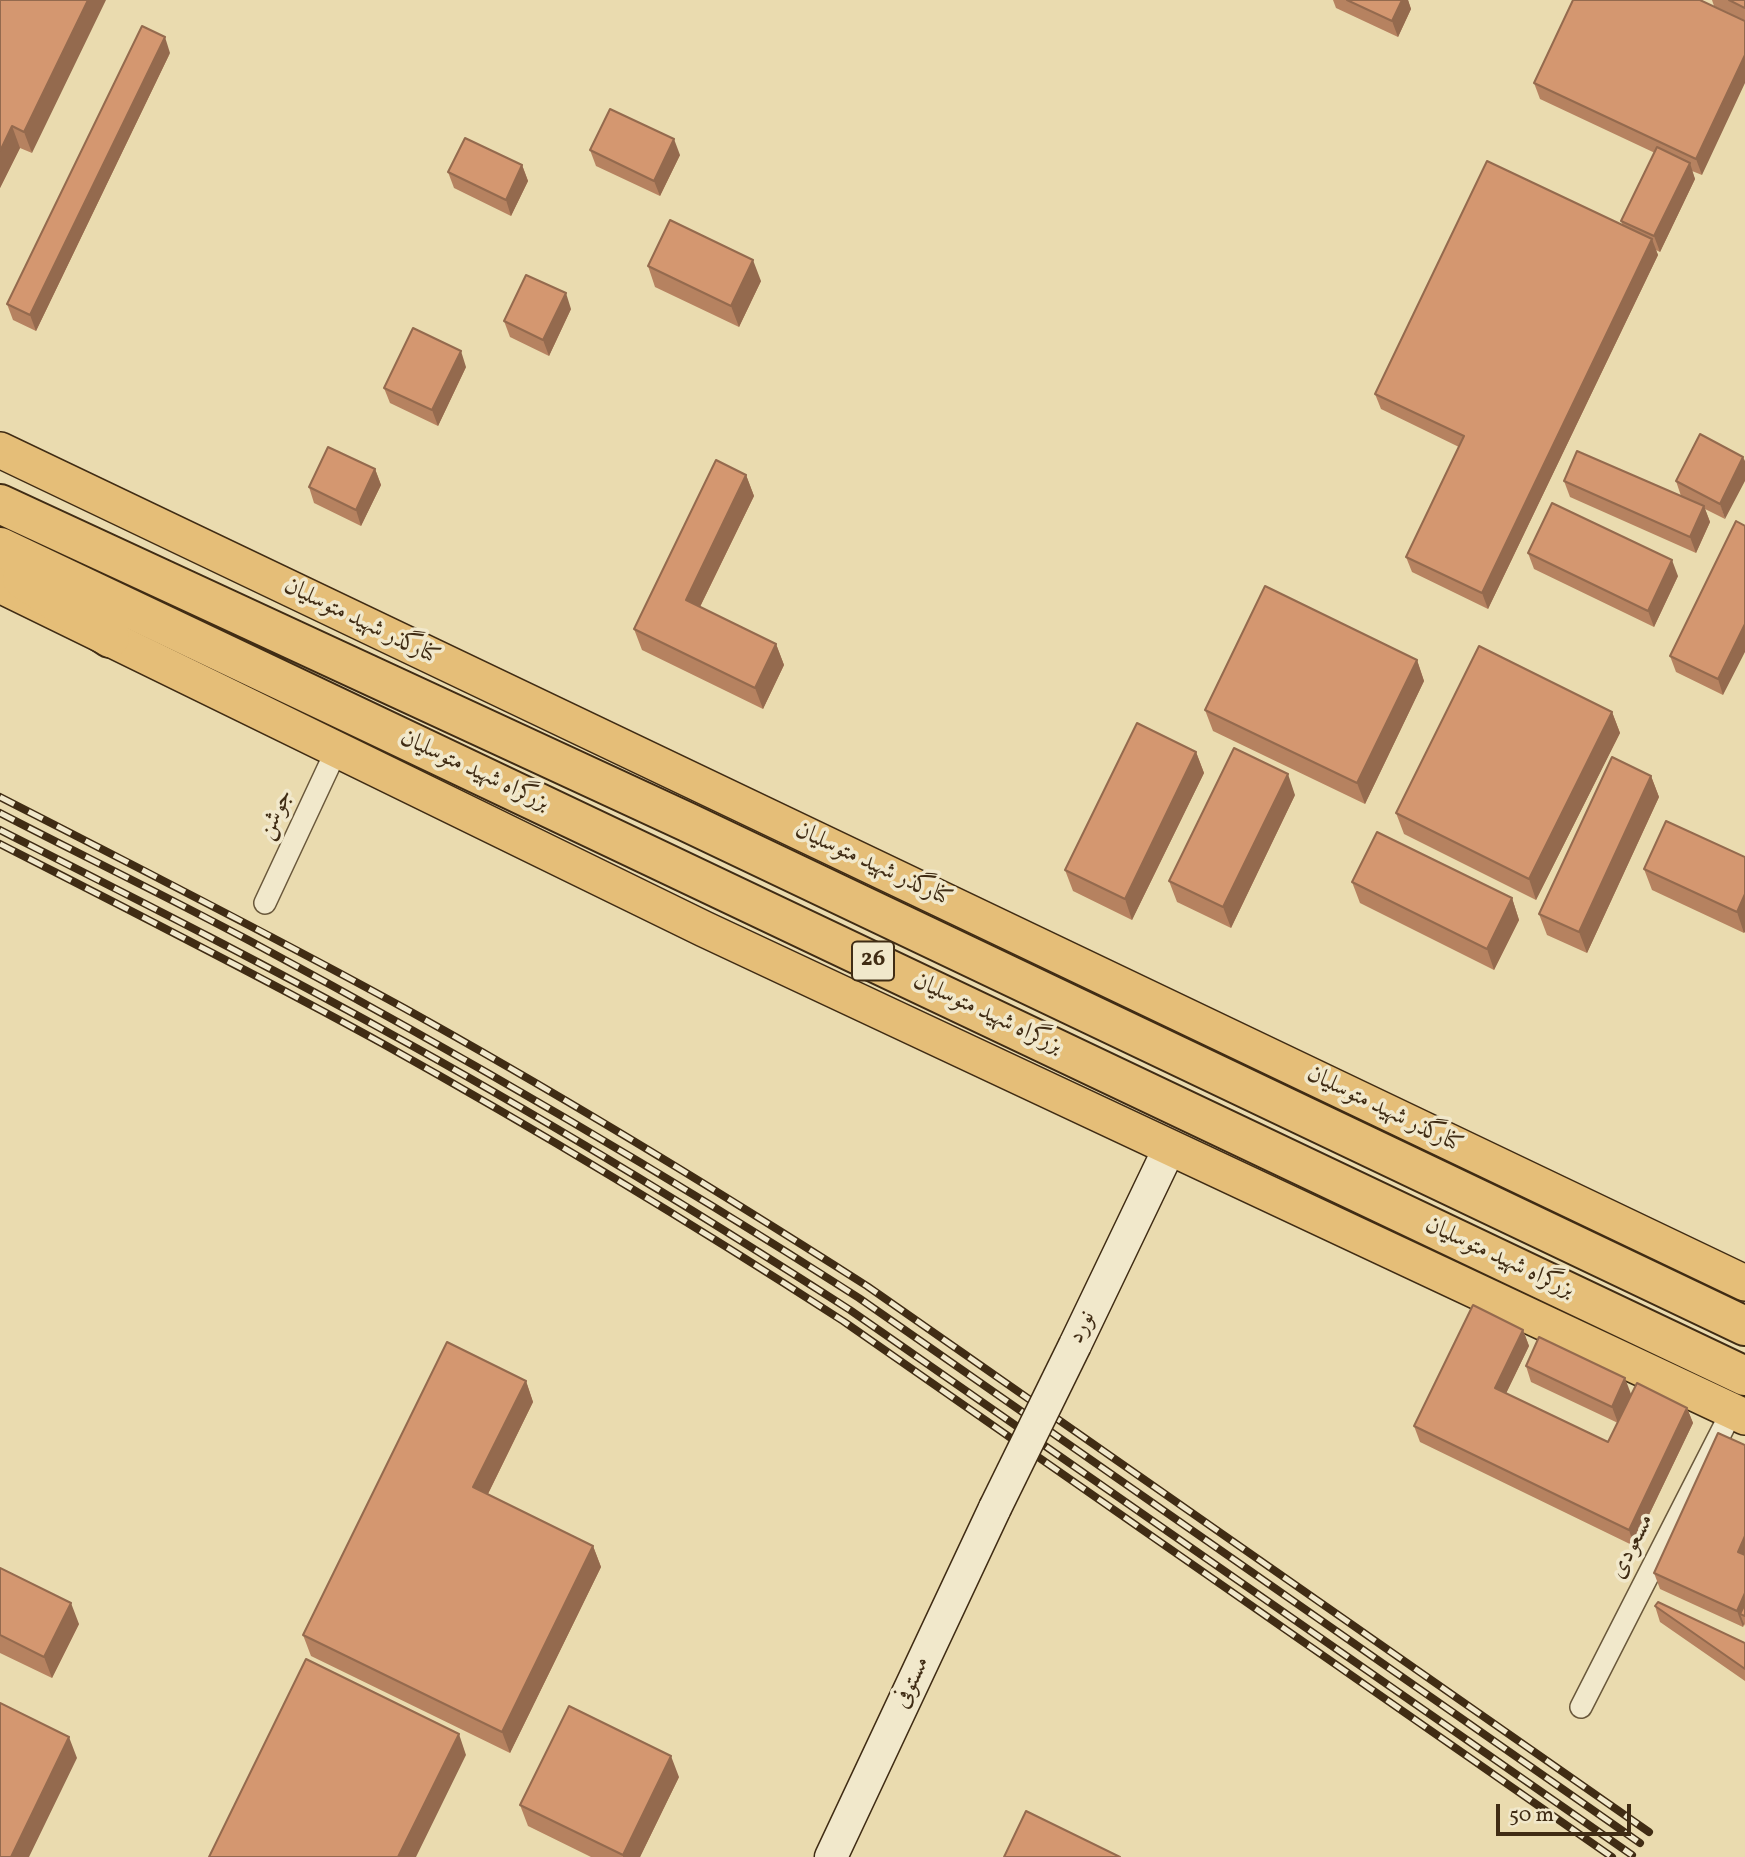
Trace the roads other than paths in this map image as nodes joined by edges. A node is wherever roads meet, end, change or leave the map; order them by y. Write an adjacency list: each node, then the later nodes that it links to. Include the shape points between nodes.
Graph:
1 (0, 450): 10 (main road, کنارگذر شهید متوسلیان)
2 (0, 504): 11 (highway, بزرگراه شهید متوسلیان / 26, via 687,822)
3 (0, 547): 12 (highway, بزرگراه شهید متوسلیان / 26)
4 (0, 564): 6 (highway)
5 (0, 586): 6 (main road)
6 (110, 638): 7 (main road)
7 (337, 750): 8 (street, جوشن); 9 (main road, via 716,935)
8 (265, 903)
9 (1170, 1147): 12 (main road); 13 (street, نورد, bridge)
10 (1745, 1283)
11 (1745, 1326)
12 (1741, 1401): 14 (street, مسعودی)
13 (995, 1508): 15 (street, مستوفی)
14 (1581, 1707)
15 (831, 1857)

